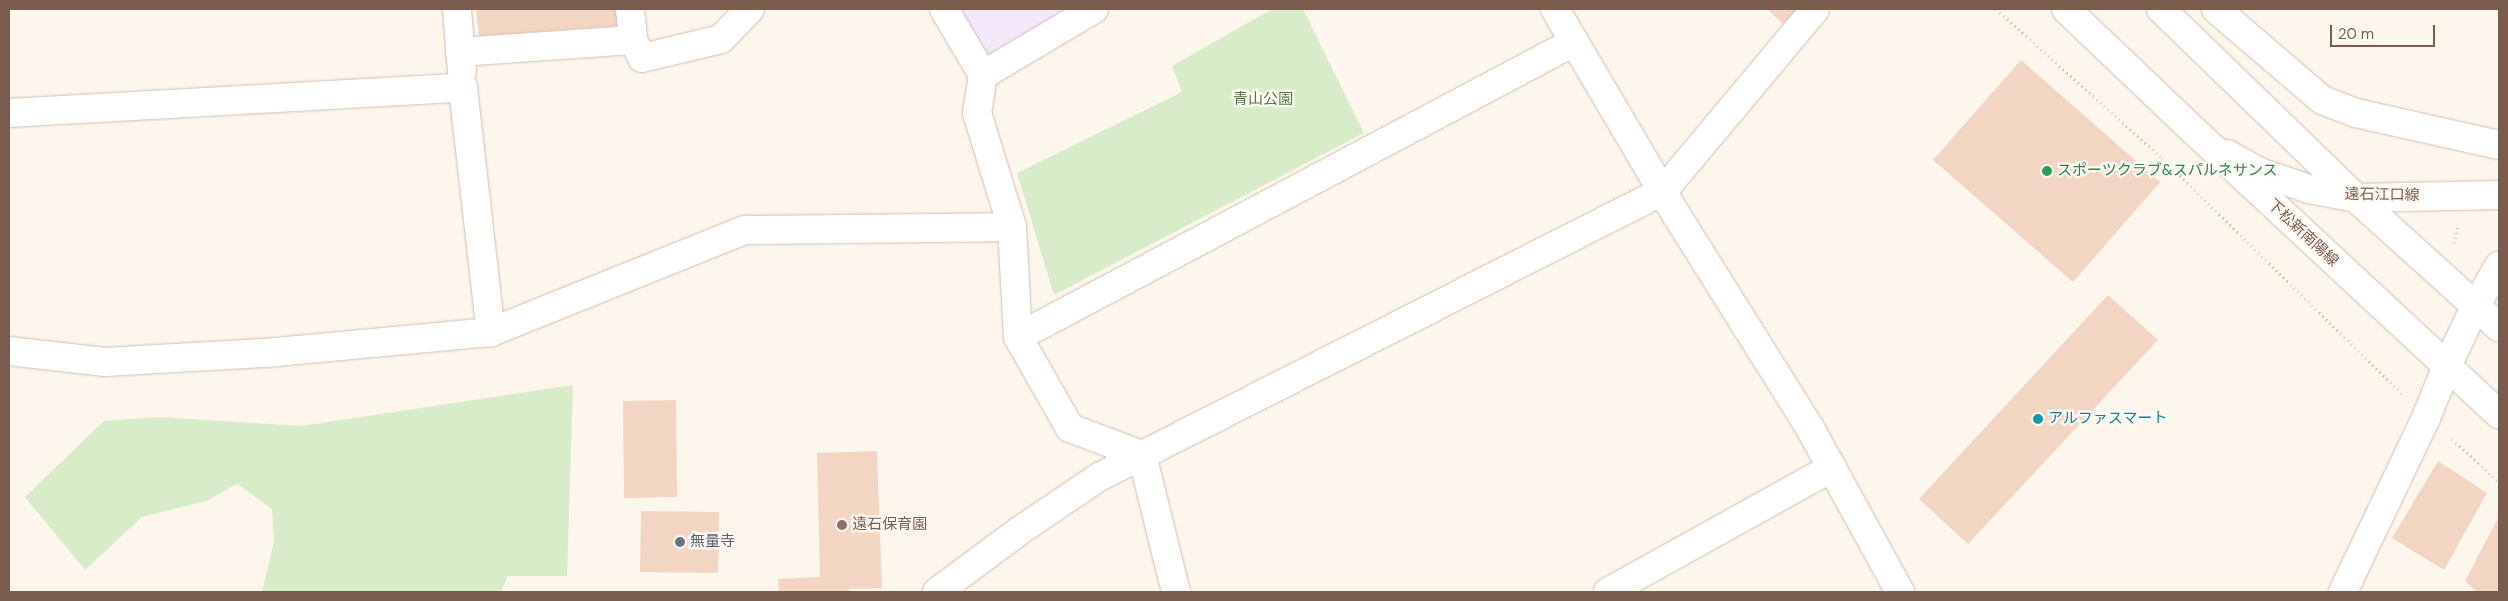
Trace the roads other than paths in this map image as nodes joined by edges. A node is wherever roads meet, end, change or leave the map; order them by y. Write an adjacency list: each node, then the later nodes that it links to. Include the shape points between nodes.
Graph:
1 (456, 9): 13 (street)
2 (630, 9): 11 (street)
3 (750, 9): 11 (street, via 722,39 642,58)
4 (944, 9): 14 (street)
5 (1094, 9): 14 (street)
6 (1555, 9): 12 (street)
7 (1815, 9): 19 (street)
8 (2066, 9): 17 (street, 下松新南陽線)
9 (2161, 9): 21 (street)
10 (2216, 9): 18 (street, via 2322,100 2356,113)
11 (633, 40): 13 (street)
12 (1574, 42): 19 (street); 27 (street)
13 (460, 52): 15 (street)
14 (983, 75): 22 (street, via 976,114)
15 (463, 88): 16 (street); 26 (street)
16 (9, 114)
17 (2192, 129): 21 (street, 遠石江口線, via 2259,172 2309,189); 29 (street, 下松新南陽線)
18 (2499, 146)
19 (1663, 191): 31 (street); 32 (street)
20 (2499, 195): 21 (street, 遠石江口線)
21 (2356, 198): 24 (street)
22 (1012, 228): 26 (street, via 745,230); 27 (street)
23 (2499, 266): 24 (street)
24 (2474, 307): 25 (street); 29 (street)
25 (2499, 328)
26 (490, 332): 28 (street, via 276,352 105,362)
27 (1018, 337): 31 (street, via 1070,428)
28 (9, 350)
29 (2448, 366): 30 (street, 下松新南陽線); 37 (street)
30 (2499, 414)
31 (1142, 455): 33 (street, via 1099,477); 34 (street)
32 (1832, 468): 35 (street); 36 (street)
33 (937, 592)
34 (1176, 592)
35 (1608, 592)
36 (1900, 592)
37 (2344, 592)

